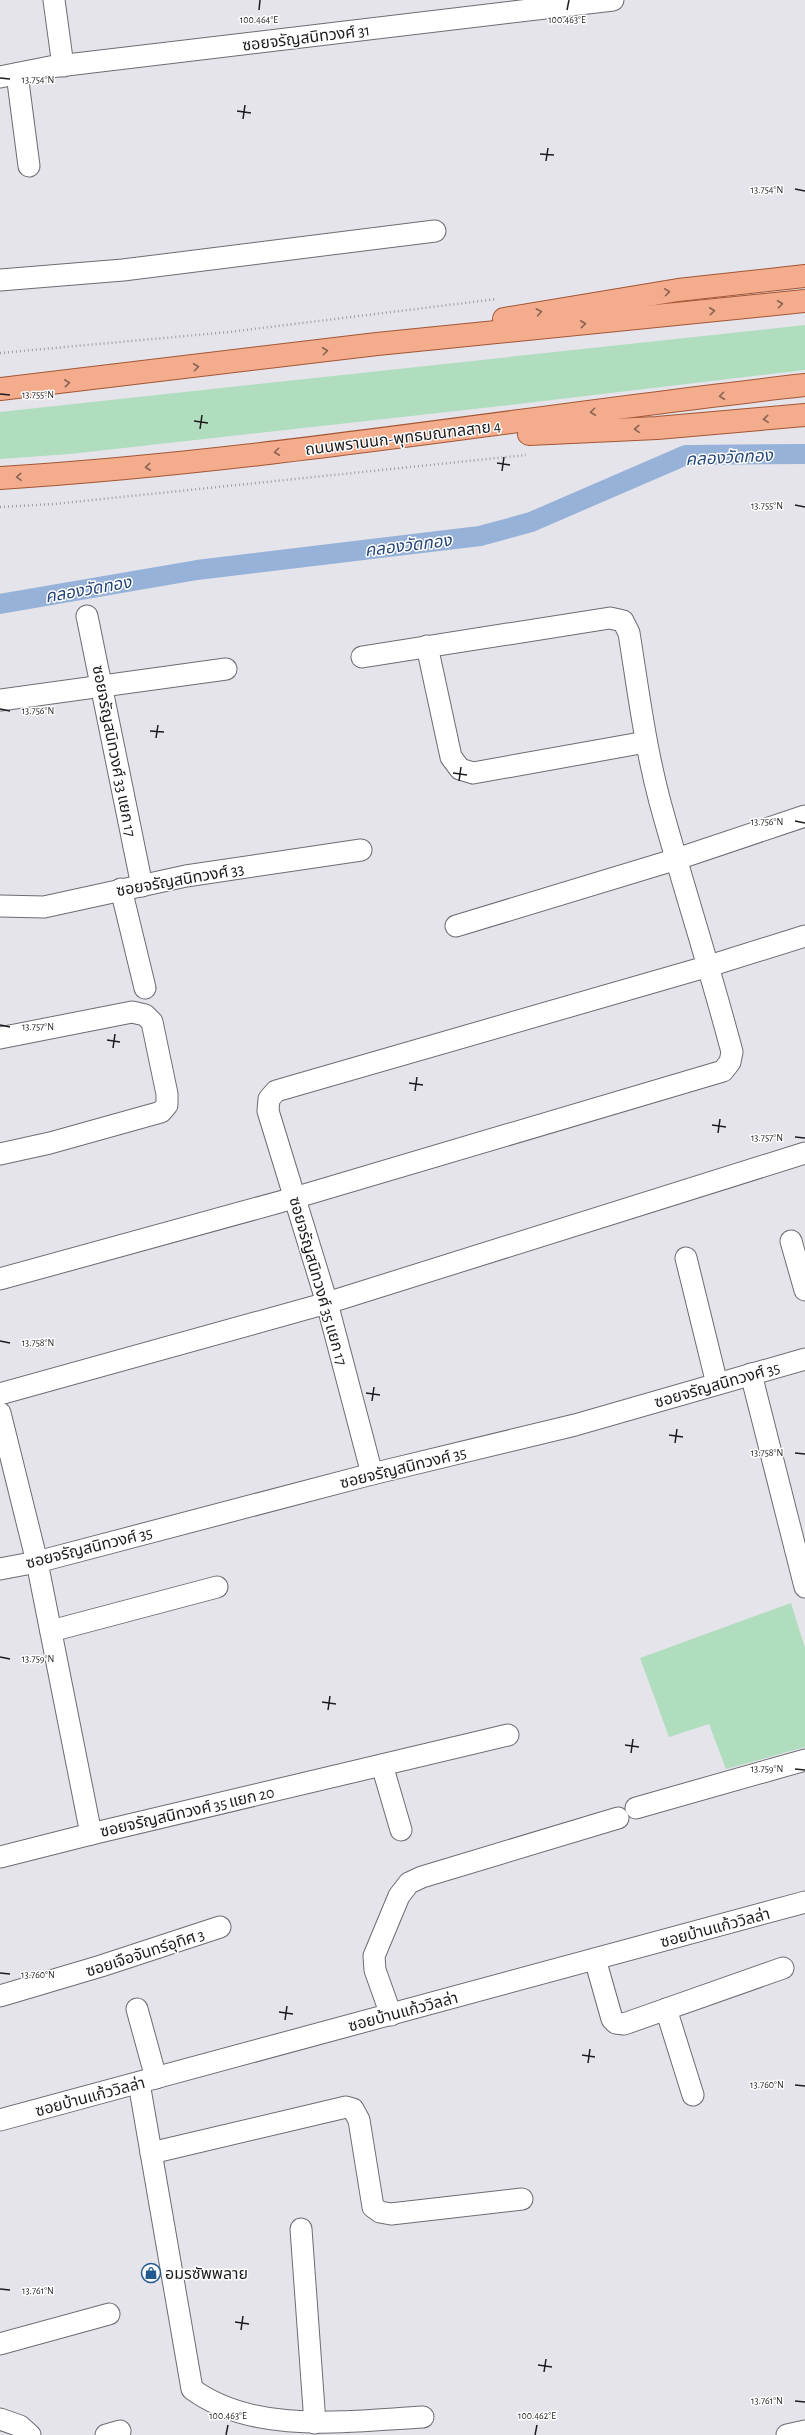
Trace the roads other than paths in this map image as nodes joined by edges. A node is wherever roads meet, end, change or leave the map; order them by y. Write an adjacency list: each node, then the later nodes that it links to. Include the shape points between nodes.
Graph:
1 (54, 0): 3 (street)
2 (613, 0): 3 (street, ซอยจรัญสนิทวงศ์ 31)
3 (63, 66): 4 (street, ซอยจรัญสนิทวงศ์ 31)
4 (8, 75): 5 (street)
5 (29, 166)
6 (435, 231): 8 (street, via 123,270)
7 (805, 276): 10 (main road, one-way to 7, via 615,300)
8 (0, 280)
9 (805, 301): 10 (main road, one-way to 9)
10 (377, 344): 12 (main road, one-way to 10)
11 (797, 386): 14 (main road, ถนนพรานนก-พุทธมณฑลสาย 4, one-way to 14)
12 (0, 389)
13 (805, 415): 14 (main road, one-way to 14, via 657,428)
14 (386, 440): 15 (main road, ถนนพรานนก-พุทธมณฑลสาย 4, one-way to 15, via 183,463)
15 (0, 478)
16 (87, 616): 20 (street, ซอยจรัญสนิทวงศ์ 33 แยก 17)
17 (427, 646): 18 (street); 22 (street, via 451,757 460,769 473,773); 22 (street, via 610,618 623,621 629,633)
18 (362, 657)
19 (226, 669): 20 (street)
20 (101, 686): 21 (street); 26 (street, ซอยจรัญสนิทวงศ์ 33 แยก 17)
21 (0, 700)
22 (646, 742): 25 (street)
23 (805, 816): 25 (street)
24 (361, 850): 26 (street, ซอยจรัญสนิทวงศ์ 33, via 186,876)
25 (677, 859): 29 (street); 31 (street)
26 (142, 886): 27 (street, ซอยจรัญสนิทวงศ์ 33)
27 (121, 889): 28 (street, ซอยจรัญสนิทวงศ์ 33, via 44,906); 32 (street)
28 (0, 906)
29 (456, 926)
30 (805, 936): 31 (street)
31 (709, 966): 36 (street, via 732,1052 730,1062 723,1071); 36 (street, ซอยจรัญสนิทวงศ์ 35 แยก 17, via 276,1091 269,1100 268,1111)
32 (145, 988)
33 (0, 1038): 35 (street, via 132,1012 145,1014 152,1022 167,1105 161,1112)
34 (805, 1153): 41 (street)
35 (0, 1154)
36 (294, 1198): 39 (street); 41 (street, ซอยจรัญสนิทวงศ์ 35 แยก 17)
37 (791, 1241): 40 (street)
38 (686, 1258): 44 (street)
39 (0, 1279)
40 (805, 1290)
41 (328, 1303): 45 (street); 47 (street, ซอยจรัญสนิทวงศ์ 35 แยก 17)
42 (805, 1359): 43 (street, ซอยจรัญสนิทวงศ์ 35)
43 (751, 1374): 44 (street, ซอยจรัญสนิทวงศ์ 35); 51 (street)
44 (717, 1384): 47 (street, ซอยจรัญสนิทวงศ์ 35, via 575,1425)
45 (0, 1394)
46 (0, 1413): 48 (street, ซอยจรัญสนิทวงศ์ 35 แยก 20)
47 (372, 1474): 48 (street, ซอยจรัญสนิทวงศ์ 35)
48 (37, 1562): 49 (street, ซอยจรัญสนิทวงศ์ 35); 52 (street, ซอยจรัญสนิทวงศ์ 35 แยก 20)
49 (0, 1569)
50 (217, 1587): 52 (street)
51 (805, 1587)
52 (51, 1631): 59 (street, ซอยจรัญสนิทวงศ์ 35 แยก 20)
53 (508, 1735): 55 (street, ซอยจรัญสนิทวงศ์ 35 แยก 20)
54 (805, 1760): 56 (street)
55 (382, 1765): 58 (street); 59 (street, ซอยจรัญสนิทวงศ์ 35 แยก 20)
56 (636, 1808)
57 (618, 1818): 68 (street, via 409,1883 399,1896 374,1956 375,1970)
58 (401, 1830)
59 (91, 1834): 60 (street)
60 (0, 1857)
61 (805, 1902): 63 (street, ซอยบ้านแก้ววิลล่า)
62 (220, 1928): 65 (street, ซอยเจือจันทร์อุทิศ 3)
63 (595, 1959): 67 (street, via 612,2019 616,2023 624,2024); 68 (street, ซอยบ้านแก้ววิลล่า)
64 (783, 1968): 67 (street)
65 (0, 1996)
66 (138, 2009): 69 (street)
67 (666, 2010): 70 (street)
68 (390, 2015): 69 (street, ซอยบ้านแก้ววิลล่า)
69 (147, 2081): 71 (street, ซอยบ้านแก้ววิลล่า); 72 (street)
70 (693, 2095)
71 (0, 2120)
72 (151, 2153): 73 (street, via 346,2107 353,2109 359,2120 373,2208 380,2212 391,2214); 79 (street, via 192,2389 205,2399 236,2411 280,2421)
73 (522, 2199)
74 (300, 2229): 79 (street)
75 (109, 2314): 76 (street)
76 (0, 2344)
77 (423, 2417): 79 (street)
78 (0, 2419): 81 (street, via 20,2426)
79 (315, 2423)
80 (805, 2431): 82 (street)
81 (30, 2435)
82 (787, 2435)

